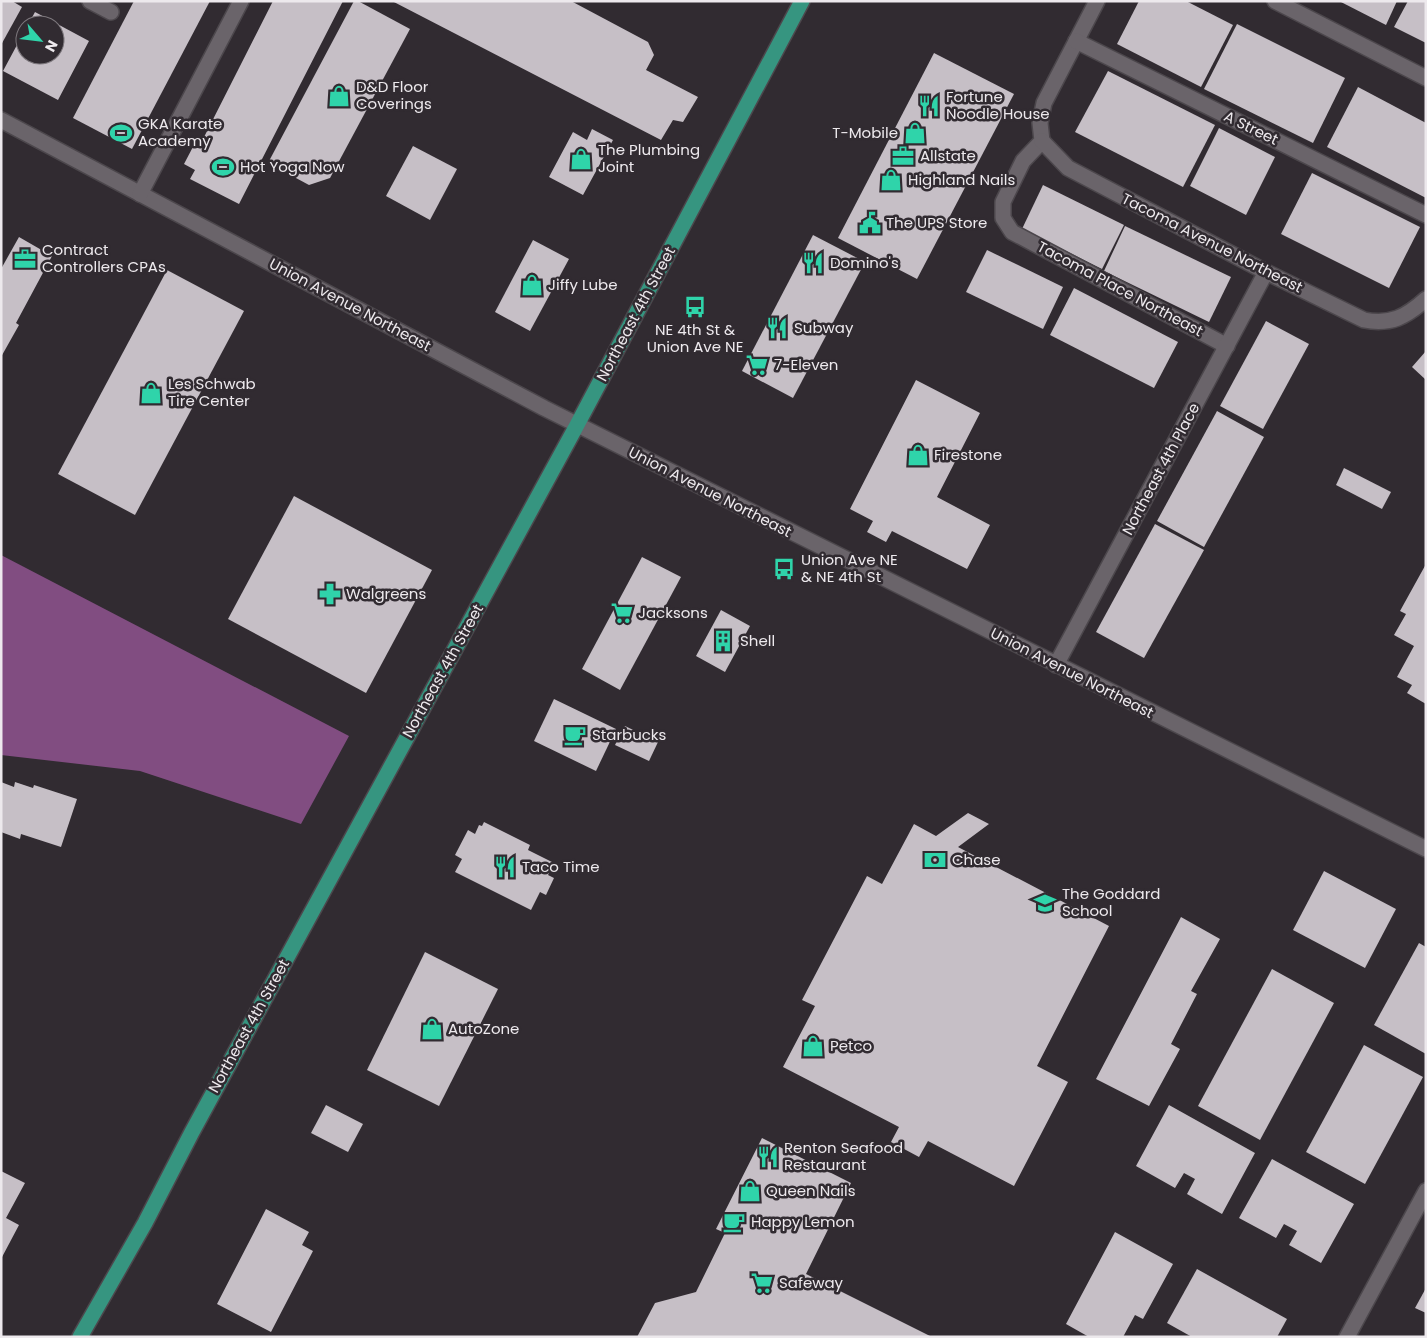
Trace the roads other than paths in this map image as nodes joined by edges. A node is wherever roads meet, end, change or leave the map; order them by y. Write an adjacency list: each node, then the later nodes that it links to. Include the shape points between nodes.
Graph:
1 (90, 1): 6 (street)
2 (241, 1): 11 (street)
3 (802, 1): 16 (main road, Northeast 4th Street)
4 (1097, 1): 7 (street)
5 (1276, 1): 8 (street)
6 (111, 12)
7 (1076, 41): 10 (street, via 1044,103 1040,123); 12 (street, A Street)
8 (1426, 78)
9 (1, 120): 11 (street, Union Avenue Northeast)
10 (1042, 141): 13 (street, Tacoma Avenue Northeast, via 1068,168); 15 (street, Tacoma Place Northeast, via 1022,161 1002,202 1003,218 1012,232)
11 (140, 194): 16 (street, Union Avenue Northeast)
12 (1426, 215)
13 (1266, 272): 14 (street, Tacoma Avenue Northeast, via 1364,320 1378,323 1408,314); 15 (street, Northeast 4th Place)
14 (1426, 298)
15 (1227, 346): 17 (street, Northeast 4th Place)
16 (578, 425): 17 (street, Union Avenue Northeast); 20 (main road, Northeast 4th Street)
17 (1056, 665): 18 (street, Union Avenue Northeast)
18 (1426, 849)
19 (1426, 1191): 21 (street)
20 (80, 1337)
21 (1347, 1337)

